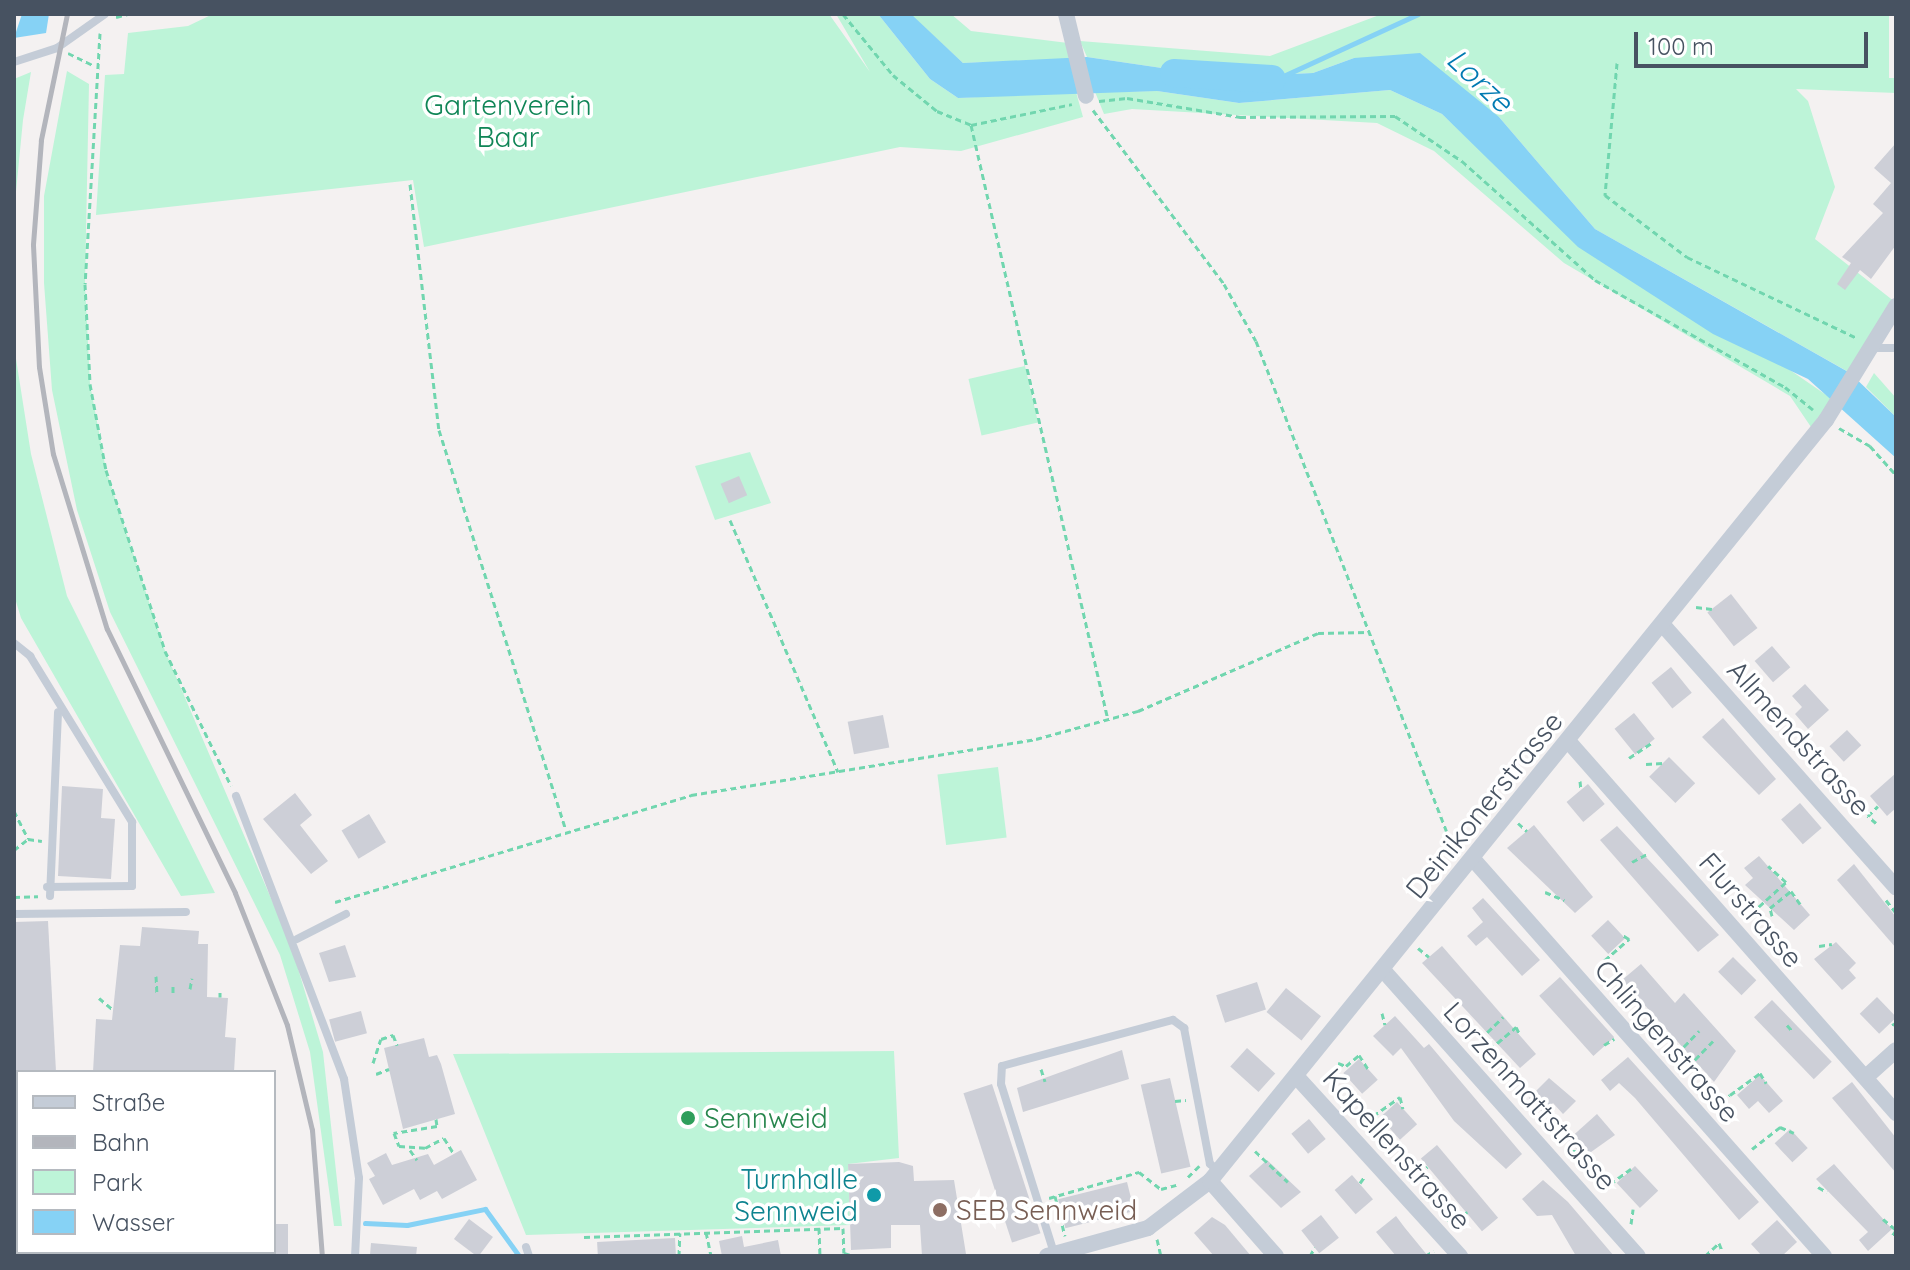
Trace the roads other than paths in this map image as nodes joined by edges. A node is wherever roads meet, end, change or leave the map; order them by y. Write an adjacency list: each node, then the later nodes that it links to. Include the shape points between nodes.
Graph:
1 (1066, 14): 4 (street)
2 (104, 17): 3 (lane, via 57,48)
3 (14, 62)
4 (1088, 100)
5 (1896, 306): 6 (street, Deinikonerstrasse)
6 (1874, 348): 7 (lane); 8 (street, Deinikonerstrasse, via 1831,418)
7 (1896, 348)
8 (1663, 625): 11 (street, Deinikonerstrasse); 14 (street, Allmendstrasse)
9 (14, 643): 10 (lane, via 30,656)
10 (58, 711): 10 (lane, via 132,822 132,886 48,892)
11 (1569, 742): 13 (street, Deinikonerstrasse); 22 (street, Flurstrasse)
12 (236, 796): 18 (lane)
13 (1468, 864): 19 (street, Deinikonerstrasse); 31 (street, Chlingenstrasse)
14 (1892, 892)
15 (186, 912): 16 (lane)
16 (14, 914)
17 (346, 914): 18 (lane)
18 (297, 939): 27 (lane, via 354,1125)
19 (1383, 970): 21 (street, Deinikonerstrasse); 30 (street, Lorzenmattstrasse)
20 (1896, 1050): 22 (street)
21 (1296, 1076): 24 (street, Deinikonerstrasse); 29 (street, Kapellenstrasse)
22 (1866, 1077): 23 (street, Flurstrasse)
23 (1896, 1113)
24 (1213, 1172): 25 (street, Deinikonerstrasse, via 1183,1207); 26 (lane, via 1184,1028 1173,1020 1002,1066 1001,1084); 28 (street)
25 (1110, 1249): 26 (street, Deinikonerstrasse)
26 (1056, 1254)
27 (355, 1256)
28 (1276, 1256)
29 (1460, 1256)
30 (1638, 1256)
31 (1824, 1256)

